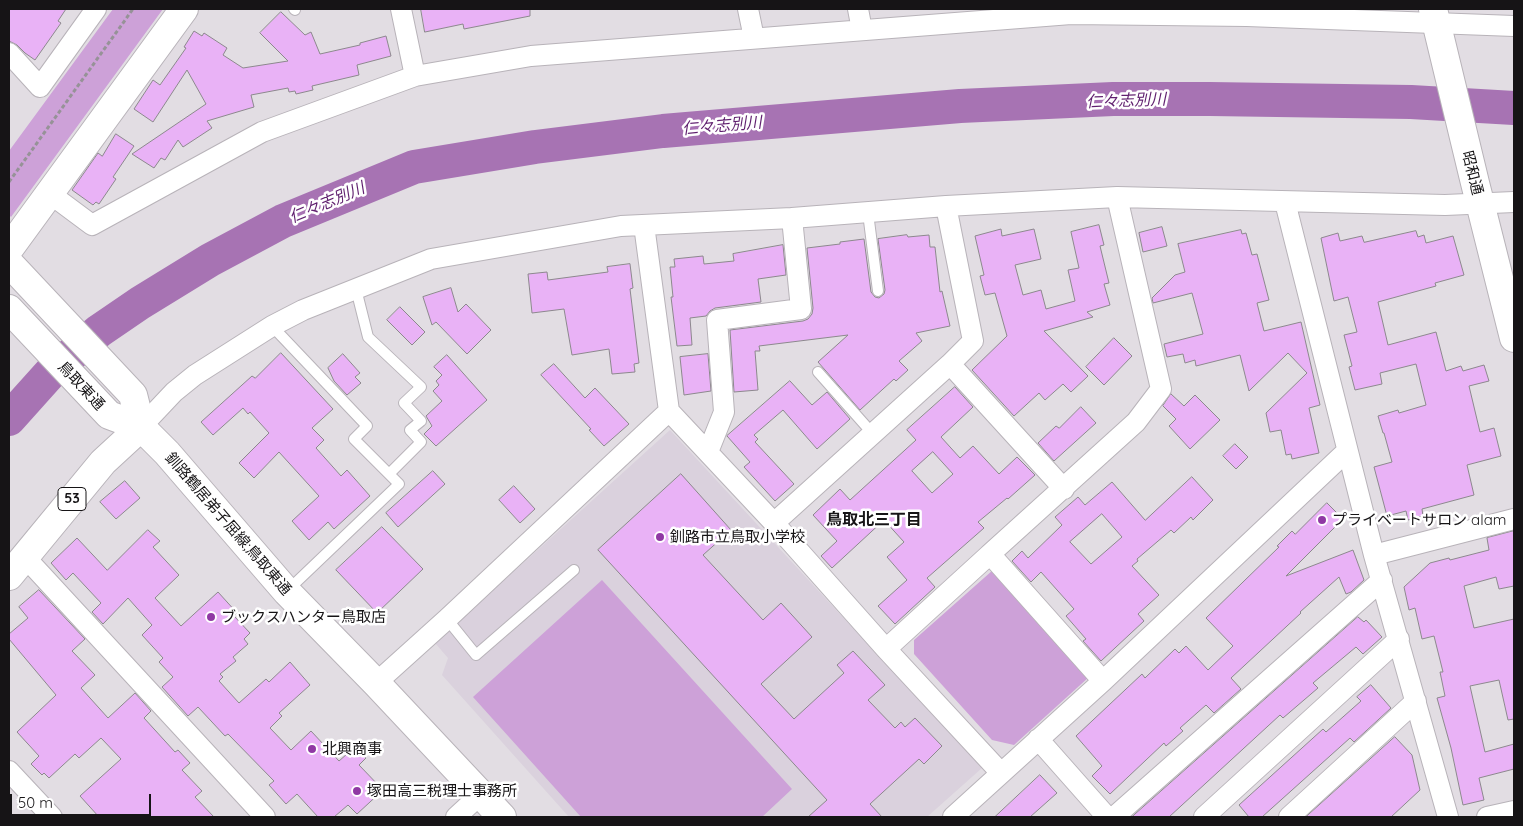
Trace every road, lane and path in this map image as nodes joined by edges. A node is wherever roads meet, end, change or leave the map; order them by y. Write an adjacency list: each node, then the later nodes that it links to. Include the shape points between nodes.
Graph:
1 (96, 9): 13 (street, via 40,87)
2 (133, 9): 15 (path)
3 (184, 9): 16 (street)
4 (401, 9): 14 (street)
5 (748, 9): 12 (street)
6 (858, 9): 11 (street)
7 (1071, 11): 8 (street); 11 (street)
8 (1247, 12): 9 (street)
9 (1436, 25): 10 (street); 17 (street, 昭和通)
10 (1514, 26)
11 (862, 30): 12 (street)
12 (754, 38): 14 (street, via 531,56)
13 (9, 53)
14 (415, 76): 16 (street, via 262,132 92,225)
15 (9, 182)
16 (49, 193): 25 (street)
17 (1477, 193): 19 (street, via 1445,205); 20 (street); 31 (street, 昭和通)
18 (1117, 197): 19 (street); 21 (street); 40 (street, via 1161,389 1136,422)
19 (1285, 202): 37 (street)
20 (1514, 202)
21 (946, 206): 22 (street); 32 (street, via 973,341)
22 (868, 212): 23 (street); 28 (lane)
23 (792, 218): 24 (street); 38 (street, via 801,309 717,320 724,412)
24 (644, 225): 27 (street, via 621,226 431,259); 34 (street)
25 (9, 249)
26 (9, 263): 35 (street, via 133,395)
27 (356, 289): 30 (street); 39 (lane, via 368,337 421,387 404,403 421,421 410,430 421,442)
28 (878, 291)
29 (9, 310): 35 (street, 鳥取東通, via 109,416)
30 (272, 326): 35 (street, via 195,375); 39 (lane, via 368,426 354,439)
31 (1514, 338)
32 (950, 364): 36 (street); 40 (street)
33 (818, 372): 36 (lane)
34 (669, 411): 38 (street); 49 (street)
35 (141, 427): 45 (street, 53, via 103,462); 48 (street, 釧路鶴居弟子屈線;鳥取東通)
36 (873, 434): 42 (street)
37 (1347, 451): 44 (street); 52 (street)
38 (708, 452): 42 (street)
39 (389, 474): 48 (lane, via 399,484)
40 (1064, 489): 43 (street)
41 (1514, 519): 44 (street)
42 (774, 523): 51 (street)
43 (990, 554): 51 (street); 52 (street)
44 (1374, 554): 47 (street)
45 (16, 566): 61 (street)
46 (574, 570): 49 (lane, via 476,655)
47 (1382, 580): 50 (street); 66 (street)
48 (287, 592): 53 (street, 釧路鶴居弟子屈線;鳥取東通)
49 (447, 619): 53 (street)
50 (1399, 639): 54 (street); 67 (street)
51 (886, 649): 57 (street)
52 (1102, 681): 55 (street)
53 (376, 682): 58 (street, 釧路鶴居弟子屈線;鳥取東通)
54 (1416, 701): 68 (street); 69 (street)
55 (1038, 739): 57 (street); 65 (street)
56 (9, 771): 60 (street)
57 (1001, 773): 64 (street)
58 (481, 794): 62 (street); 63 (street, 釧路鶴居弟子屈線;鳥取東通)
59 (1514, 811): 70 (street)
60 (52, 817)
61 (265, 817)
62 (456, 817)
63 (502, 817)
64 (953, 817)
65 (1107, 817)
66 (1114, 817)
67 (1204, 817)
68 (1289, 817)
69 (1448, 817)
70 (1487, 817)

